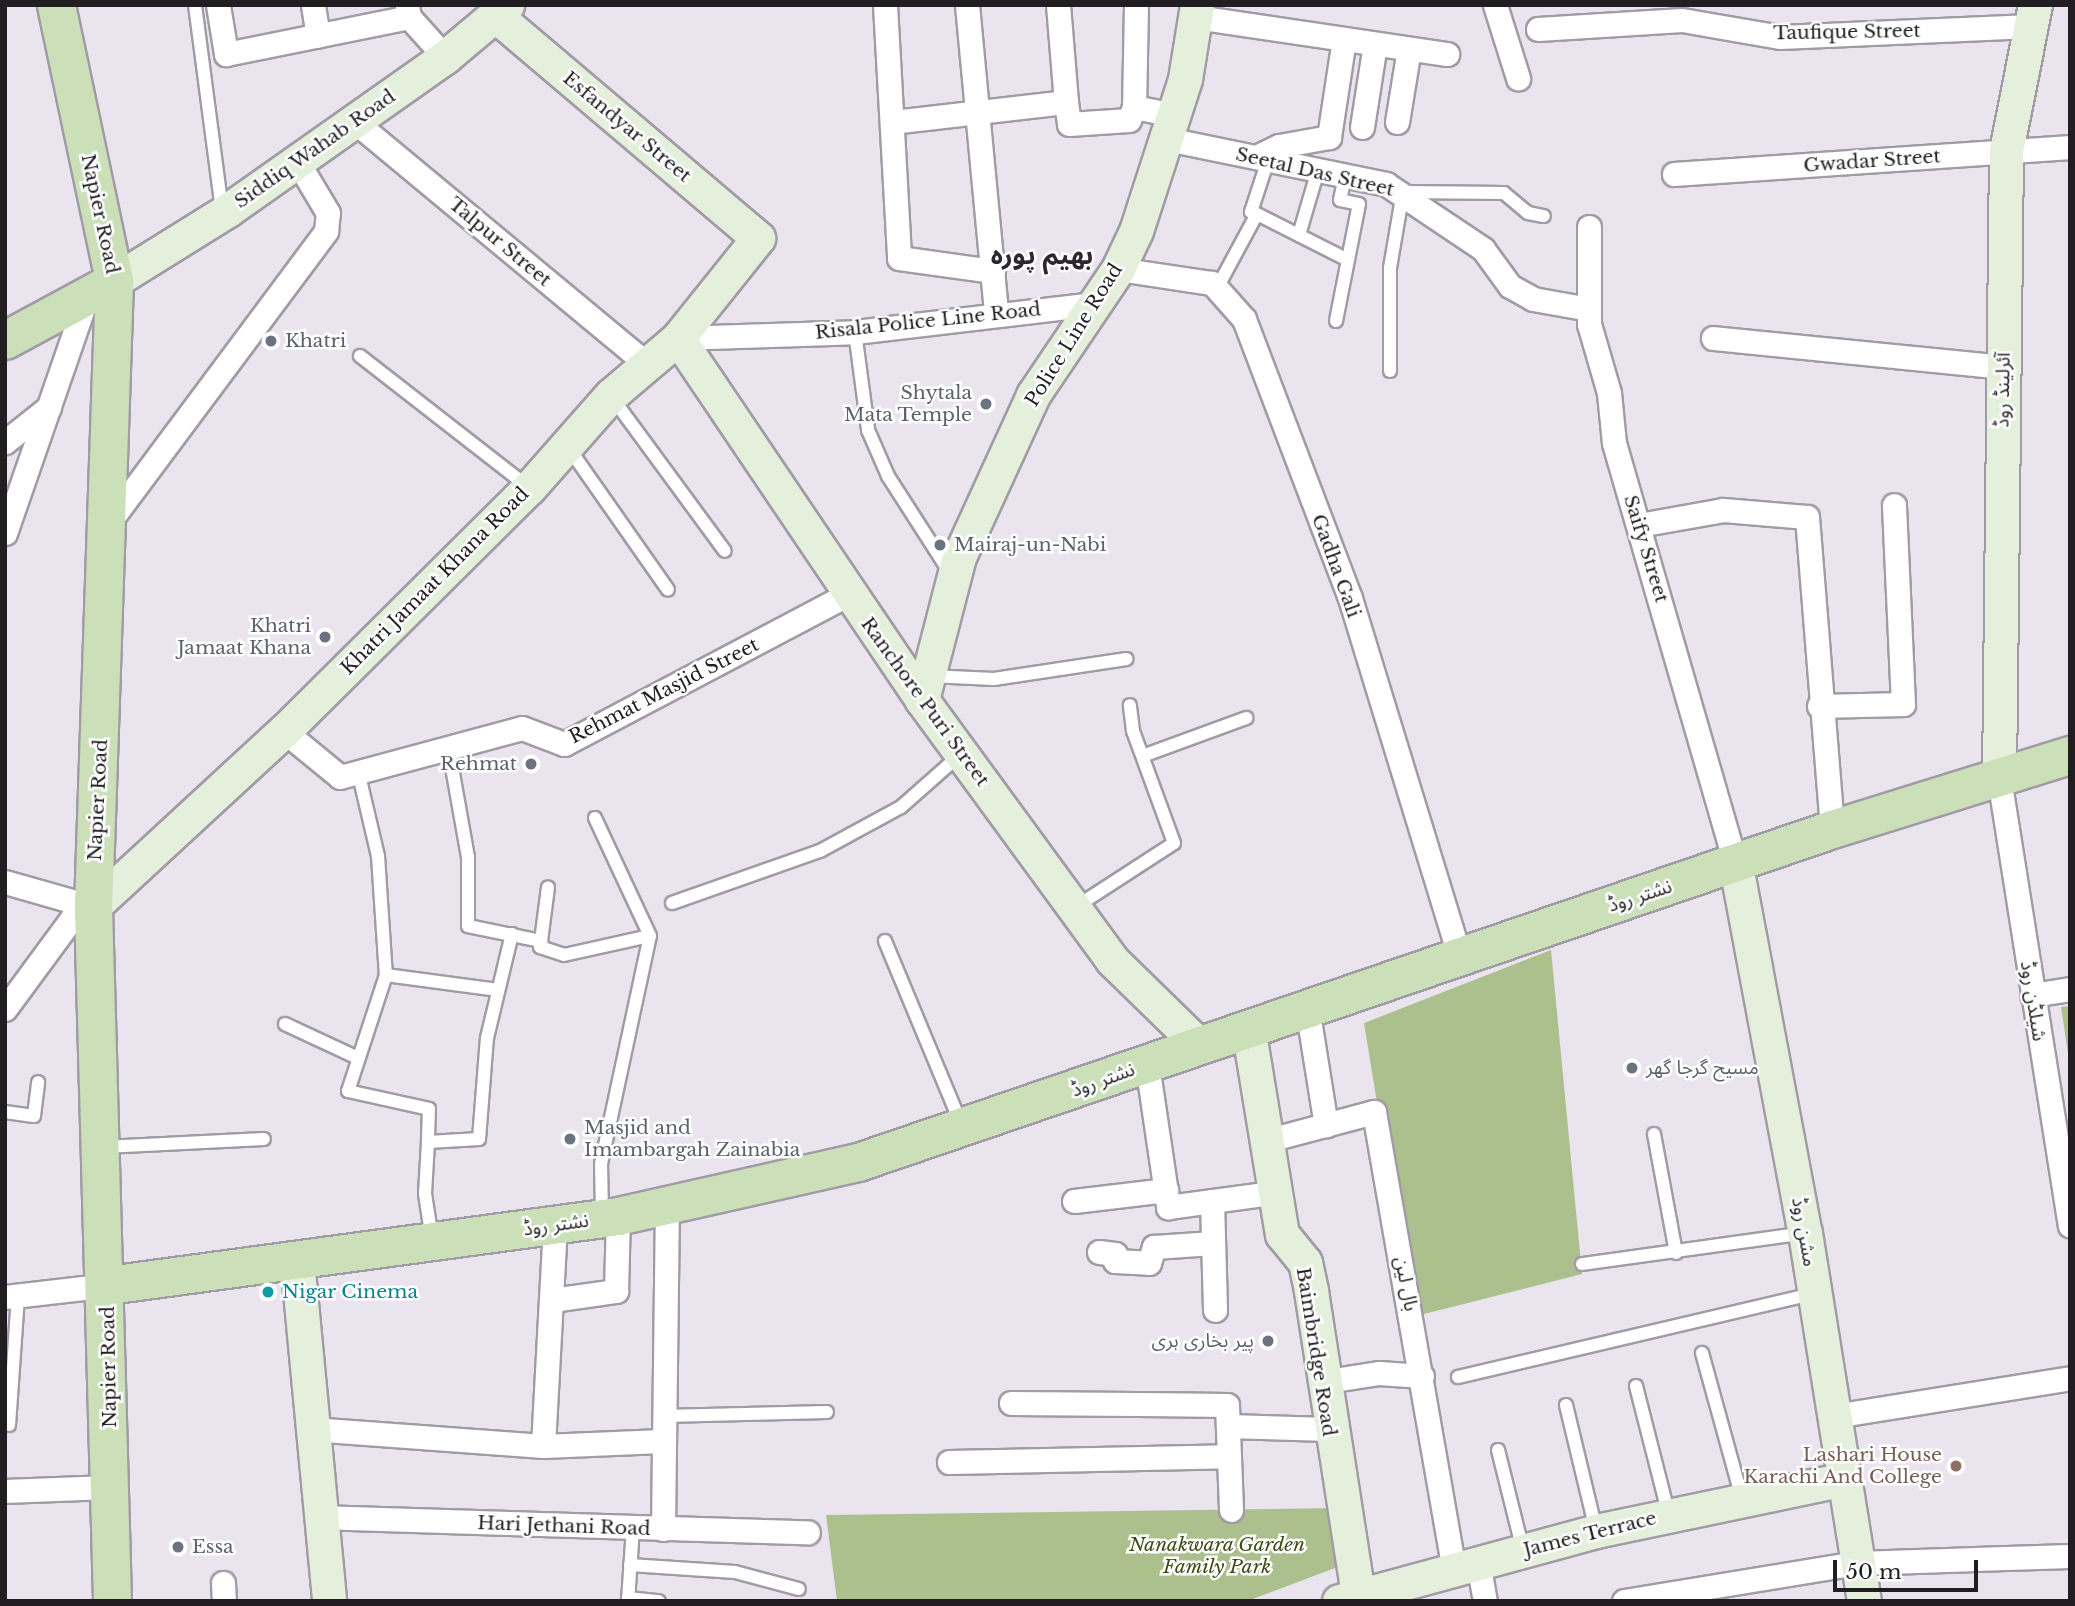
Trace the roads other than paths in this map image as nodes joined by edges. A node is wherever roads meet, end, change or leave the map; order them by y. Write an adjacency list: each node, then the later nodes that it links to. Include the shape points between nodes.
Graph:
1 (57, 5): 47 (main road, Napier Road)
2 (195, 5): 38 (lane)
3 (218, 5): 15 (street, via 226,54)
4 (313, 5): 15 (street)
5 (885, 5): 26 (street)
6 (967, 5): 24 (street)
7 (1058, 5): 22 (street)
8 (1136, 5): 23 (street)
9 (1495, 5): 21 (street)
10 (501, 10): 20 (street, Siddiq Wahab Road); 43 (street, Esfandyar Street)
11 (407, 11): 15 (street); 20 (street)
12 (1197, 11): 16 (street); 28 (street, Police Line Road)
13 (2033, 16): 14 (street, Taufique Street, via 1780,37 1682,20); 31 (street, آئرلینڈ روڈ)
14 (1538, 29)
15 (318, 36)
16 (1344, 39): 17 (street); 32 (street, via 1329,137 1279,146)
17 (1375, 44): 18 (street); 29 (street)
18 (1409, 49): 19 (street); 27 (street)
19 (1447, 54)
20 (445, 57): 25 (street, Siddiq Wahab Road)
21 (1518, 78)
22 (1066, 102): 23 (street, via 1069,124 1129,120); 24 (street)
23 (1135, 107): 28 (street, Seetal Das Street)
24 (978, 112): 26 (street); 46 (street)
25 (354, 121): 33 (street, Siddiq Wahab Road); 58 (street, Talpur Street)
26 (892, 122): 46 (street, via 899,258)
27 (1397, 122)
28 (1170, 127): 32 (street, Seetal Das Street); 45 (street, Police Line Road)
29 (1362, 127)
30 (2070, 148): 31 (street, Gwadar Street)
31 (2006, 151): 35 (street, Gwadar Street); 59 (street, آئرلینڈ روڈ)
32 (1262, 159): 34 (street, Seetal Das Street); 39 (lane, via 1251,212)
33 (297, 162): 38 (street, Siddiq Wahab Road); 67 (street, via 328,214 326,231)
34 (1318, 170): 36 (street, Seetal Das Street); 42 (lane)
35 (1674, 174)
36 (1345, 176): 37 (street, Seetal Das Street); 44 (lane, via 1340,200 1359,204)
37 (1403, 192): 40 (lane, via 1504,193 1528,213); 50 (street, Seetal Das Street, via 1483,249 1510,286 1533,299); 60 (lane, via 1390,268)
38 (222, 213): 47 (street, Siddiq Wahab Road)
39 (1256, 215): 42 (lane); 48 (lane)
40 (1544, 215)
41 (1589, 227): 50 (street, Saify Street)
42 (1299, 235): 44 (lane)
43 (758, 238): 54 (street, Khatri Jamaat Khana Road)
44 (1346, 259): 52 (lane)
45 (1118, 269): 48 (street, Gadha Gali, via 1192,277); 49 (street, Police Line Road)
46 (993, 271): 51 (street)
47 (101, 288): 56 (main road); 62 (street); 67 (main road, Napier Road)
48 (1216, 290): 98 (street, Gadha Gali, via 1244,319 1350,598)
49 (1094, 304): 51 (street, Risala Police Line Road); 71 (street, Police Line Road, via 1033,395)
50 (1589, 309): 68 (street, Saify Street, via 1614,443)
51 (996, 314): 53 (street, Risala Police Line Road)
52 (1336, 321)
53 (855, 332): 54 (street, Risala Police Line Road); 71 (lane, via 868,430 888,475)
54 (678, 338): 58 (street, Khatri Jamaat Khana Road); 73 (street, Ranchore Puri Street)
55 (1713, 338): 59 (street)
56 (5, 340)
57 (359, 356): 65 (lane)
58 (646, 363): 61 (street, Khatri Jamaat Khana Road)
59 (2003, 367): 85 (street, آئرلینڈ روڈ)
60 (1390, 371)
61 (611, 395): 64 (street, Khatri Jamaat Khana Road); 70 (lane)
62 (49, 407): 63 (street); 69 (street)
63 (5, 442)
64 (567, 446): 65 (street, Khatri Jamaat Khana Road); 72 (lane)
65 (529, 488): 79 (street, Khatri Jamaat Khana Road)
66 (1894, 505): 77 (street, via 1903,704)
67 (110, 521): 92 (main road, Napier Road)
68 (1639, 525): 77 (street, via 1723,510 1807,517); 88 (street, Saify Street)
69 (6, 528)
70 (725, 551)
71 (954, 578): 75 (street, Police Line Road)
72 (668, 590)
73 (848, 594): 75 (street, Ranchore Puri Street); 80 (street, Rehmat Masjid Street, via 564,744 522,728)
74 (1127, 659): 75 (lane)
75 (925, 688): 81 (street, Ranchore Puri Street)
76 (1130, 705): 82 (lane)
77 (1819, 706): 87 (street)
78 (1246, 718): 82 (lane)
79 (284, 732): 84 (street, Rehmat Masjid Street, via 340,777); 92 (street, Khatri Jamaat Khana Road)
80 (448, 745): 84 (street, Rehmat Masjid Street); 94 (lane, via 468,857 468,926)
81 (962, 754): 91 (lane, via 901,807 820,851); 93 (street, Ranchore Puri Street)
82 (1145, 755): 93 (lane, via 1174,843)
83 (2070, 755): 85 (main road, نشتر روڈ)
84 (358, 771): 99 (lane, via 378,856)
85 (1999, 778): 87 (main road, نشتر روڈ); 102 (street, شیلڈن روڈ)
86 (595, 818): 95 (lane)
87 (1832, 829): 88 (main road, نشتر روڈ)
88 (1736, 866): 98 (main road, نشتر روڈ); 127 (street, مشن روڈ)
89 (5, 882): 92 (street)
90 (548, 887): 96 (lane)
91 (672, 903)
92 (93, 907): 104 (street, via 72,918); 118 (main road, Napier Road)
93 (1074, 908): 107 (street, Ranchore Puri Street, via 1112,960)
94 (512, 934): 96 (lane); 101 (lane)
95 (650, 936): 96 (lane, via 564,955 540,947); 124 (lane, via 601,1164)
96 (541, 941)
97 (885, 941): 113 (lane)
98 (1459, 954): 103 (main road, نشتر روڈ)
99 (386, 975): 101 (lane); 108 (lane)
100 (2070, 989): 102 (street)
101 (498, 990): 117 (lane, via 487,1038 479,1139)
102 (2032, 995): 125 (street, شیلڈن روڈ)
103 (1307, 1007): 106 (main road, نشتر روڈ); 112 (street)
104 (5, 1009)
105 (285, 1024): 108 (lane)
106 (1248, 1027): 107 (main road, نشتر روڈ); 116 (street, Baimbridge Road)
107 (1199, 1045): 109 (main road, نشتر روڈ)
108 (358, 1058): 117 (lane, via 348,1091 429,1109)
109 (1147, 1064): 113 (main road, نشتر روڈ); 119 (street)
110 (38, 1082): 111 (lane, via 34,1116)
111 (5, 1111)
112 (1325, 1125): 116 (street, بال لین); 140 (street, بال لین, via 1374,1112)
113 (964, 1130): 123 (main road, نشتر روڈ, via 858,1162)
114 (1654, 1134): 131 (lane)
115 (264, 1139): 118 (lane)
116 (1265, 1141): 120 (street, Baimbridge Road)
117 (428, 1142): 128 (lane, via 425,1194)
118 (100, 1147): 134 (main road, Napier Road)
119 (1166, 1190): 121 (street); 122 (street, via 1168,1208)
120 (1272, 1193): 122 (street); 143 (street, Baimbridge Road, via 1282,1234 1305,1262)
121 (1074, 1201)
122 (1212, 1201): 129 (street)
123 (667, 1205): 124 (main road, نشتر روڈ); 148 (street)
124 (610, 1217): 126 (main road, نشتر روڈ); 137 (street, via 616,1291)
125 (2070, 1225)
126 (555, 1226): 128 (main road, نشتر روڈ); 137 (street)
127 (1805, 1233): 131 (lane); 135 (street, مشن روڈ)
128 (433, 1241): 132 (main road, نشتر روڈ)
129 (1213, 1242): 130 (street, via 1154,1247 1149,1263 1115,1261 1115,1254); 138 (street)
130 (1099, 1252)
131 (1676, 1252): 133 (lane)
132 (297, 1261): 134 (main road, نشتر روڈ); 152 (street)
133 (1582, 1264)
134 (108, 1285): 136 (street); 160 (main road, Napier Road)
135 (1815, 1293): 141 (lane); 149 (street, مشن روڈ)
136 (12, 1297): 150 (lane)
137 (552, 1300): 155 (street)
138 (1215, 1310)
139 (1702, 1353): 162 (lane)
140 (1422, 1376): 143 (street, via 1380,1373); 174 (street, بال لین)
141 (1458, 1377)
142 (2070, 1378): 149 (street)
143 (1321, 1382): 153 (street, Baimbridge Road)
144 (1636, 1386): 164 (lane)
145 (1010, 1404): 151 (street, via 1227,1405)
146 (1566, 1405): 168 (lane)
147 (827, 1412): 148 (lane)
148 (663, 1416): 154 (street)
149 (1834, 1416): 159 (street, مشن روڈ)
150 (9, 1425)
151 (1228, 1426): 153 (street); 157 (street)
152 (311, 1429): 155 (street); 165 (street)
153 (1328, 1429): 177 (street, Baimbridge Road)
154 (662, 1441): 155 (street); 167 (street)
155 (543, 1446)
156 (1498, 1450): 170 (lane)
157 (1229, 1455): 158 (street); 163 (street)
158 (948, 1462)
159 (1844, 1479): 162 (street, James Terrace); 172 (street, مشن روڈ)
160 (111, 1487): 161 (street); 178 (main road, Napier Road)
161 (5, 1492)
162 (1743, 1499): 164 (street, James Terrace)
163 (1231, 1510)
164 (1669, 1515): 168 (street, James Terrace)
165 (321, 1517): 166 (street, Hari Jethani Road); 179 (street)
166 (633, 1528): 167 (street, Hari Jethani Road); 173 (lane)
167 (663, 1529): 169 (street, Hari Jethani Road)
168 (1596, 1531): 170 (street, James Terrace)
169 (808, 1532)
170 (1523, 1550): 174 (street, James Terrace)
171 (2070, 1556): 172 (street)
172 (1857, 1563): 182 (street); 183 (street, مشن روڈ)
173 (630, 1565): 175 (lane, via 736,1572); 176 (lane)
174 (1466, 1566): 177 (street, James Terrace); 181 (street, بال لین)
175 (799, 1589)
176 (628, 1599): 180 (lane)
177 (1352, 1599)
178 (112, 1601)
179 (329, 1601)
180 (659, 1601)
181 (1485, 1601)
182 (1624, 1601)
183 (1864, 1601)

